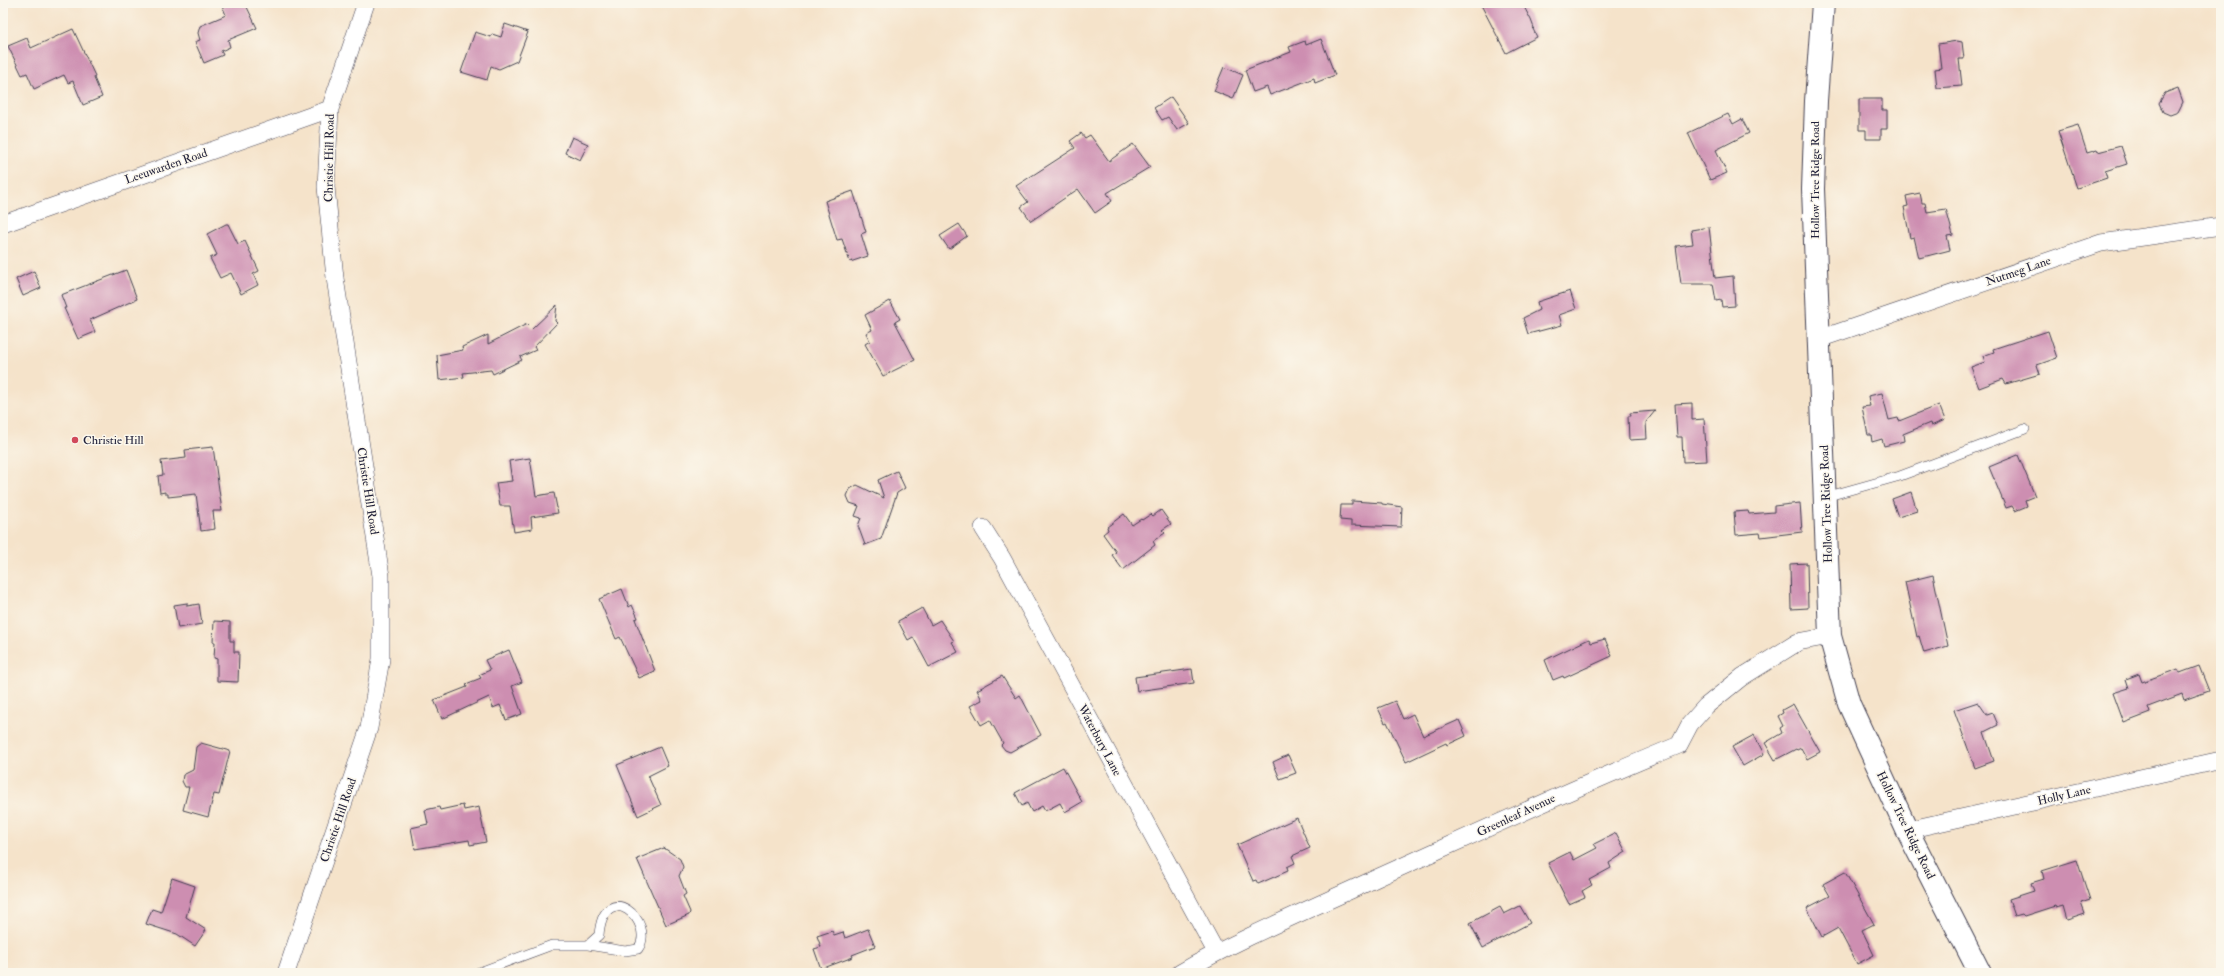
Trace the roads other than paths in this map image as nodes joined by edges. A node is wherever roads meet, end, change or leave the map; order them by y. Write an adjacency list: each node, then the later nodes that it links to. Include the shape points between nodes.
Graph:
1 (366, 3): 3 (street, Christie Hill Road)
2 (1823, 3): 6 (street, Hollow Tree Ridge Road, via 1813,189)
3 (330, 109): 4 (street, Leeuwarden Road); 15 (street, Christie Hill Road, via 326,187 335,278 380,576 381,659 369,728)
4 (3, 224)
5 (2221, 226): 6 (street, Nutmeg Lane, via 2101,243)
6 (1819, 339): 8 (street, Hollow Tree Ridge Road)
7 (2025, 429): 8 (lane, via 1900,476)
8 (1825, 497): 10 (street, Hollow Tree Ridge Road)
9 (983, 528): 14 (street, Waterbury Lane, via 1002,558)
10 (1830, 636): 12 (street, Hollow Tree Ridge Road, via 1849,704); 14 (street, Greenleaf Avenue, via 1798,642 1742,677 1702,711 1690,724 1679,745 1590,781)
11 (2221, 760): 12 (street, Holly Lane)
12 (1907, 830): 18 (street, Hollow Tree Ridge Road)
13 (588, 945): 13 (lane, via 625,951 638,949 642,936 640,924 629,910 622,906 613,906 602,916 599,936); 16 (lane, via 552,945)
14 (1216, 952): 17 (street, Greenleaf Avenue)
15 (286, 973)
16 (477, 973)
17 (1180, 973)
18 (1980, 973)

